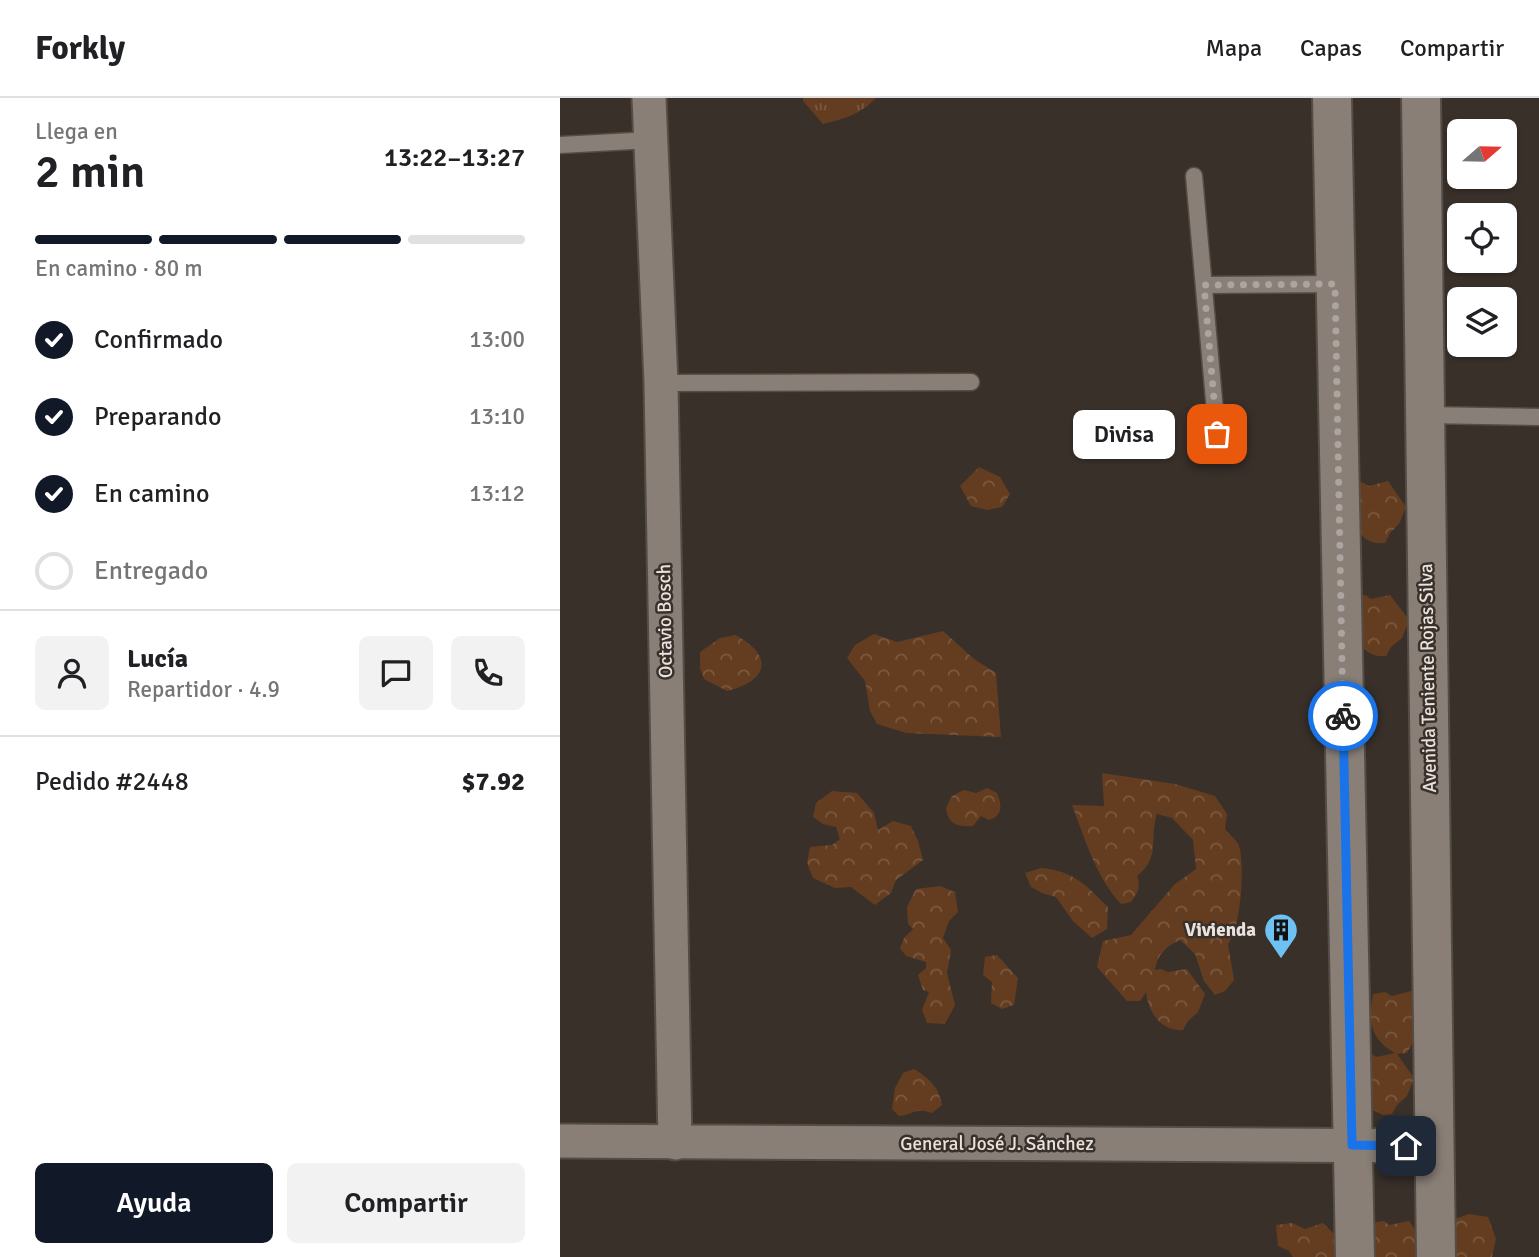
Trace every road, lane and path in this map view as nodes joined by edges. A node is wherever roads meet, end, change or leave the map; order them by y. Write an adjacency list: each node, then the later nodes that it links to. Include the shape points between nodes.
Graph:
1 (649, 98): 4 (street, Octavio Bosch)
2 (1332, 98): 7 (street)
3 (1421, 98): 11 (street, Avenida Teniente Rojas Silva)
4 (651, 140): 5 (lane); 10 (street, Octavio Bosch)
5 (560, 145)
6 (1194, 176): 8 (lane)
7 (1335, 284): 8 (lane); 16 (street)
8 (1204, 285): 13 (lane)
9 (971, 382): 10 (lane)
10 (661, 383): 15 (street, Octavio Bosch)
11 (1425, 415): 12 (lane); 17 (street, Avenida Teniente Rojas Silva)
12 (1539, 417)
13 (1217, 434)
14 (560, 1141): 15 (street, General José J. Sánchez)
15 (675, 1143): 16 (street, General José J. Sánchez)
16 (1352, 1145): 17 (street, General José J. Sánchez); 18 (street)
17 (1434, 1146): 19 (street, Avenida Teniente Rojas Silva)
18 (1355, 1257)
19 (1436, 1257)

